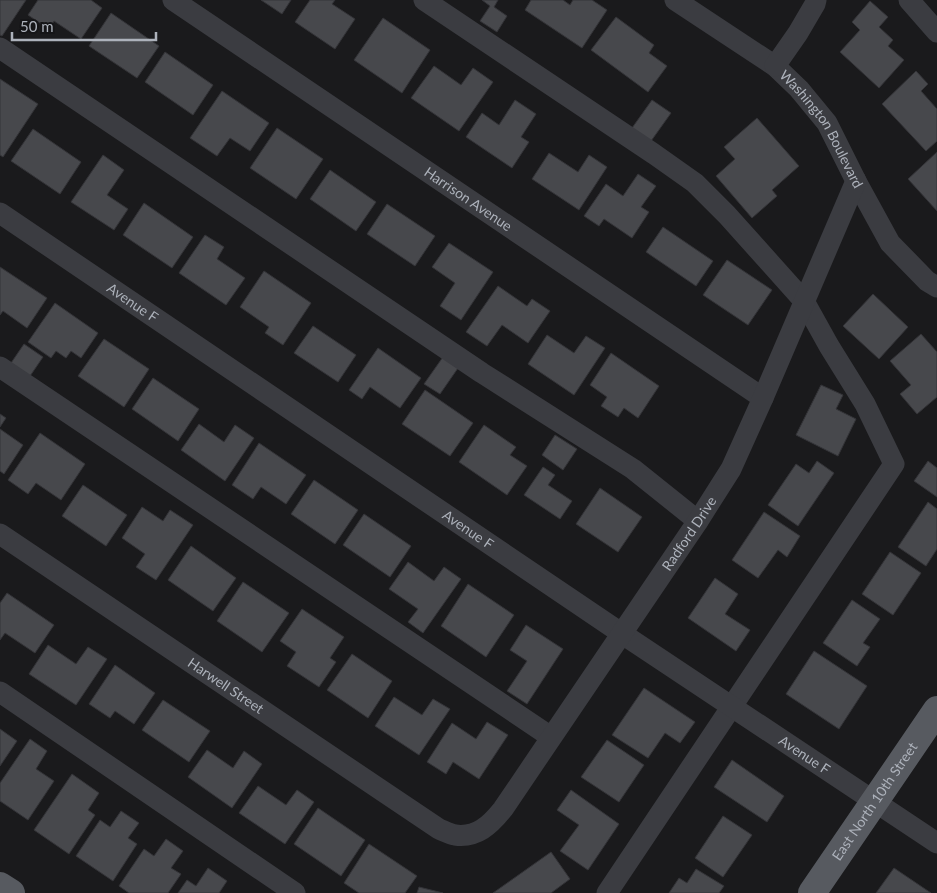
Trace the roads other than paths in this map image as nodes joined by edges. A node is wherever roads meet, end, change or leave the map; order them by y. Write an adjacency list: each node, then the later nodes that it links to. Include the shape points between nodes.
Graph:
1 (173, 0): 14 (street, Harrison Avenue)
2 (424, 0): 12 (street, via 695,183)
3 (675, 0): 8 (street, Washington Boulevard)
4 (816, 0): 8 (street, via 798,33)
5 (909, 0): 6 (street)
6 (937, 32)
7 (0, 48): 15 (street, via 482,373 633,469)
8 (774, 66): 9 (street, Washington Boulevard, via 799,89 827,124)
9 (856, 181): 11 (street, Washington Boulevard, via 890,242); 12 (street, Radford Drive)
10 (0, 213): 17 (street, Avenue F)
11 (937, 287)
12 (804, 301): 14 (street, Radford Drive); 19 (street, via 865,404 894,464)
13 (0, 367): 21 (street)
14 (763, 398): 15 (street, Radford Drive, via 731,469)
15 (698, 521): 17 (street, Radford Drive)
16 (0, 534): 23 (street, Harwell Street, via 439,829)
17 (621, 633): 19 (street, Avenue F); 21 (street, Radford Drive)
18 (0, 692): 27 (street)
19 (732, 706): 22 (street, Avenue F); 28 (street)
20 (937, 710): 22 (main road, East North 10th Street)
21 (551, 737): 23 (street, Radford Drive, via 492,823 473,834)
22 (875, 801): 24 (street, Avenue F); 29 (main road, East North 10th Street)
23 (454, 835)
24 (937, 843)
25 (0, 886): 26 (main road)
26 (11, 893)
27 (295, 893)
28 (607, 893)
29 (812, 893)

